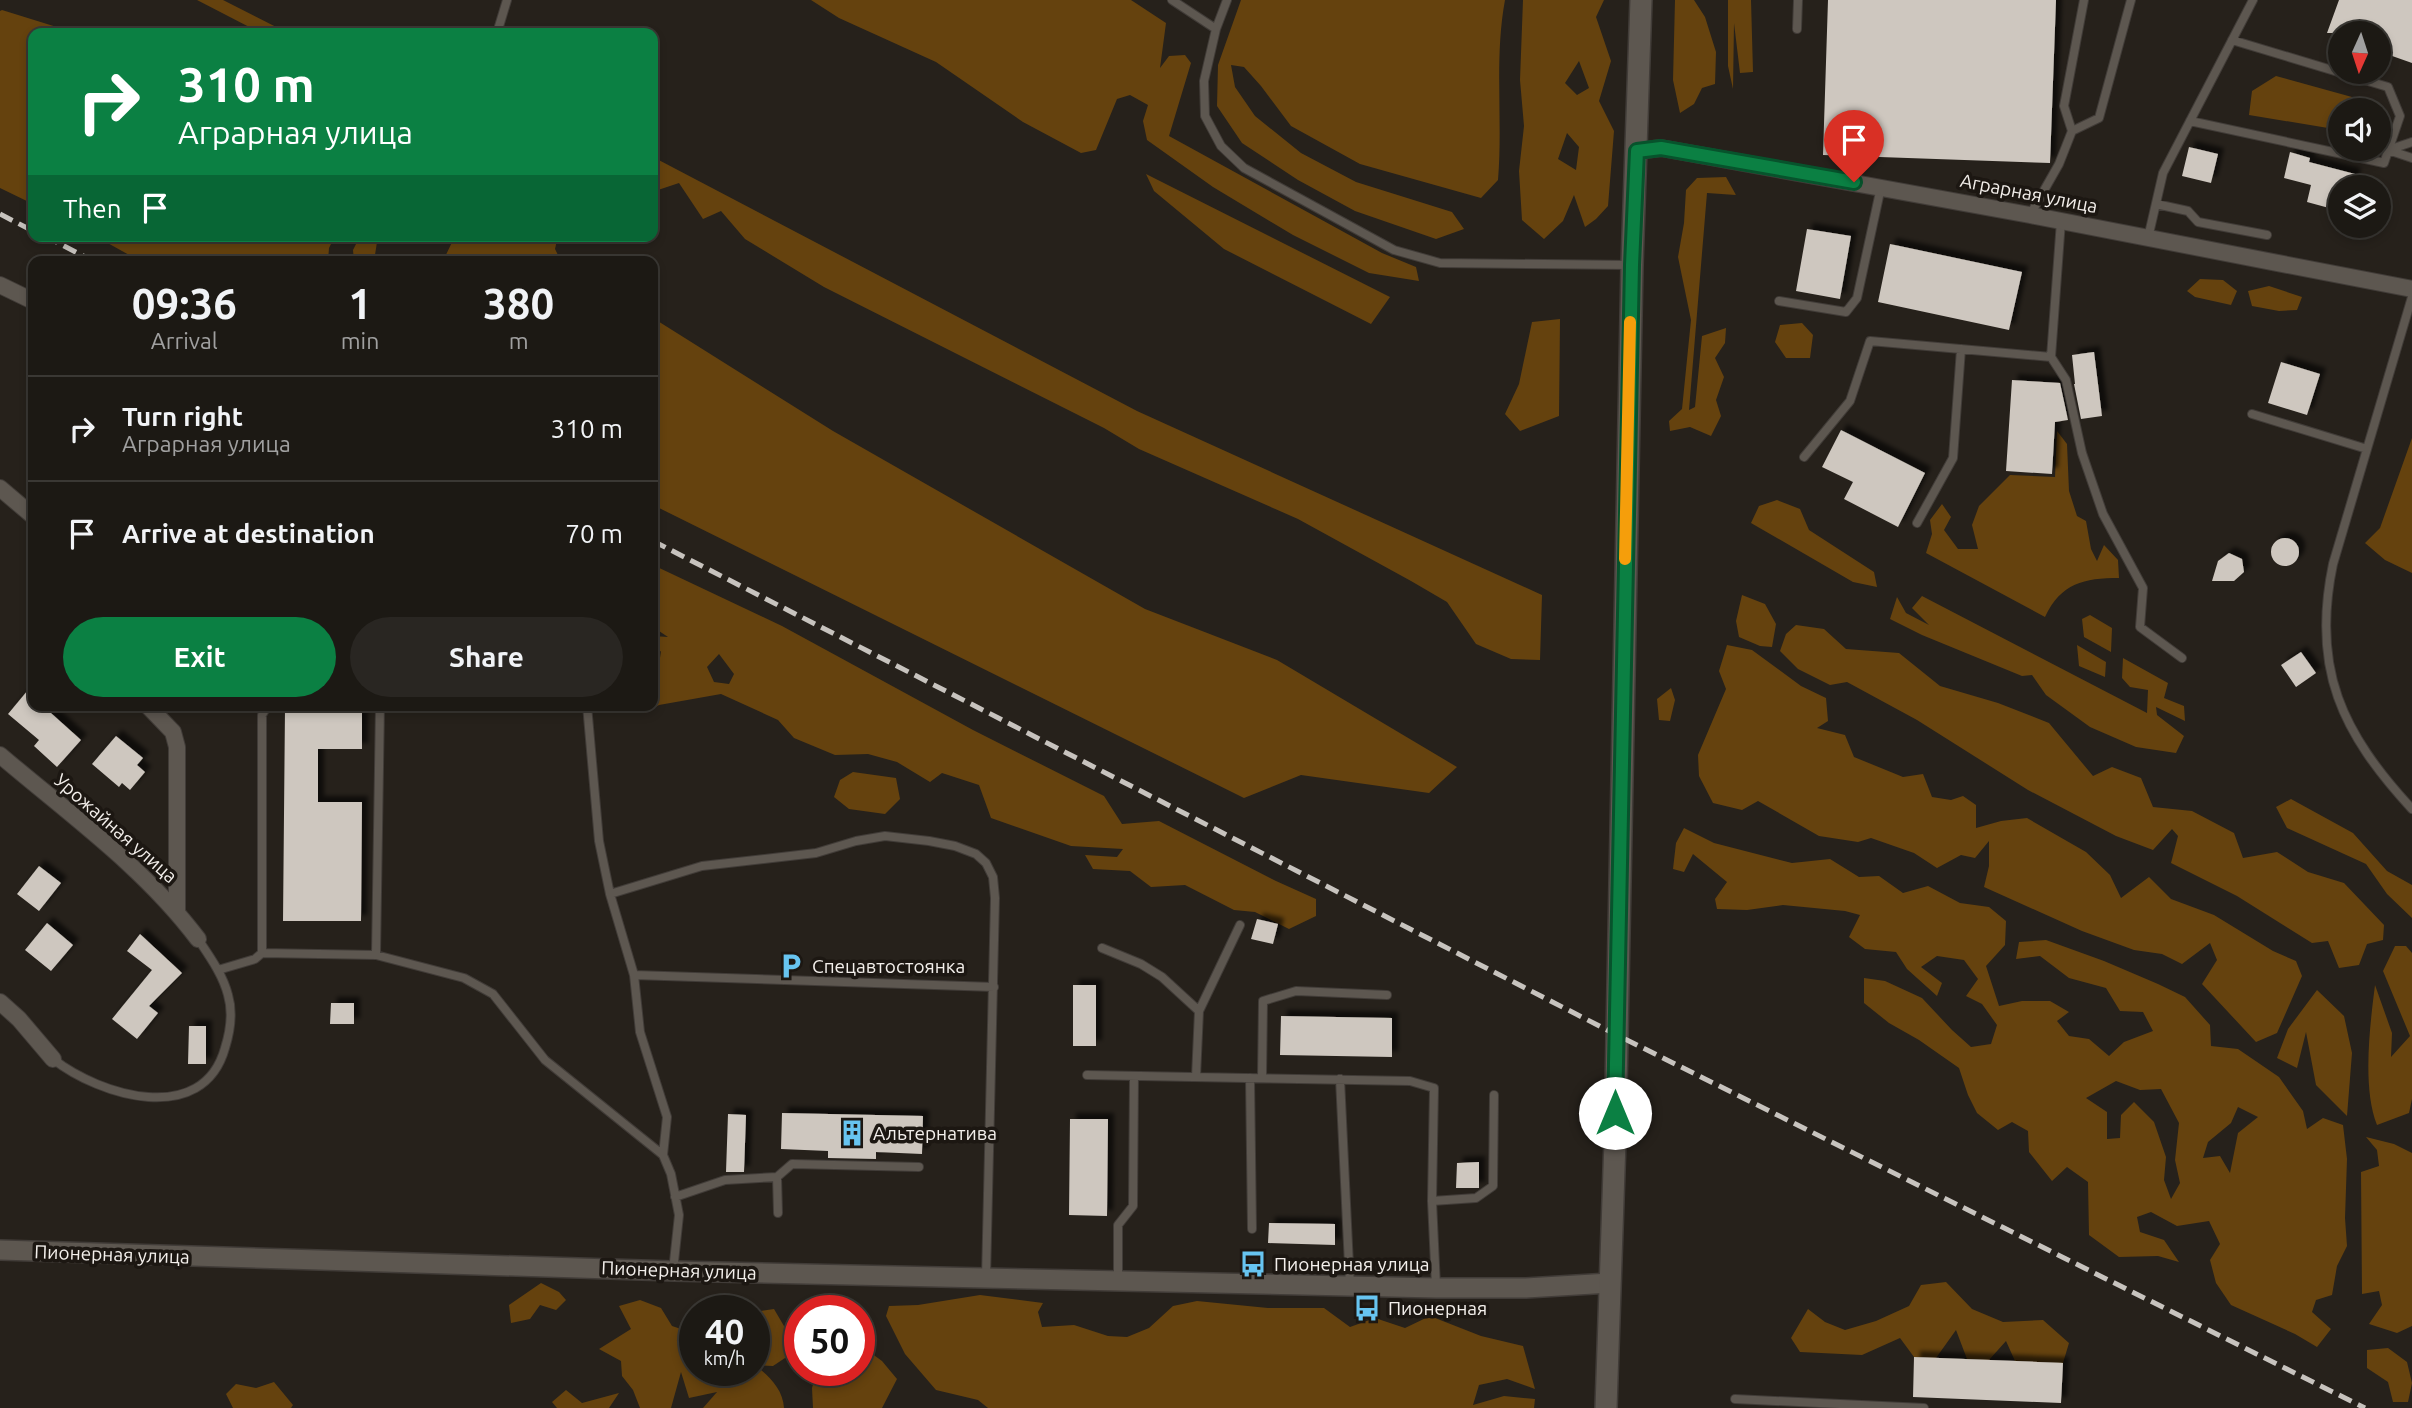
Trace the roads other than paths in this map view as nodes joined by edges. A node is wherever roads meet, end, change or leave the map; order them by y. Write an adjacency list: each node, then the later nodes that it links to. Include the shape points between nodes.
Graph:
1 (507, 0): 9 (lane)
2 (1172, 0): 10 (lane)
3 (1227, 0): 10 (lane)
4 (1641, 0): 18 (main road)
5 (1798, 0): 11 (lane)
6 (2084, 0): 14 (lane, via 2064,106)
7 (2131, 0): 14 (lane, via 2099,118)
8 (2253, 0): 12 (lane)
9 (499, 28)
10 (1216, 29): 28 (lane, via 1203,81 1205,116 1221,146 1244,168 1394,250 1440,263)
11 (1797, 29)
12 (2232, 40): 13 (lane); 15 (lane, via 2388,87 2400,116)
13 (2190, 121): 19 (lane); 23 (lane, via 2162,173)
14 (2072, 131): 24 (lane)
15 (2391, 142)
16 (2412, 142): 17 (lane)
17 (2391, 149)
18 (1637, 151): 22 (street, Аграрная улица, via 1661,148); 28 (main road)
19 (2328, 151)
20 (2391, 151): 21 (lane)
21 (2412, 158)
22 (1881, 187): 24 (street, Аграрная улица); 33 (lane, via 1857,298 1846,312)
23 (2156, 204): 26 (lane, via 2188,211 2198,222); 27 (lane)
24 (2030, 215): 25 (street, Аграрная улица)
25 (2061, 221): 27 (street, Аграрная улица); 35 (lane)
26 (2267, 234)
27 (2148, 238): 30 (street, Аграрная улица)
28 (1632, 265): 81 (main road)
29 (0, 285): 32 (street)
30 (2412, 289)
31 (2412, 297): 37 (lane)
32 (28, 299)
33 (1779, 301)
34 (1961, 349): 35 (lane); 38 (lane, via 1870,341 1850,401); 41 (lane, via 1953,458)
35 (2051, 357): 42 (lane, via 2066,380 2082,453 2103,514 2143,588 2140,627)
36 (2252, 414): 37 (lane)
37 (2367, 449): 48 (lane, via 2327,591 2326,641 2343,714 2382,776)
38 (1804, 457)
39 (0, 488): 40 (street)
40 (28, 512)
41 (1917, 523)
42 (2182, 658)
43 (153, 711): 50 (street, via 173,732 177,747)
44 (264, 711): 54 (lane)
45 (380, 711): 55 (lane)
46 (588, 711): 49 (lane, via 599,841)
47 (0, 755): 50 (street, Урожайная улица, via 150,883)
48 (2412, 809)
49 (610, 894): 57 (lane); 58 (lane, via 702,866 816,853 872,838 904,837 955,846 976,854 993,877)
50 (177, 912): 52 (street, Урожайная улица)
51 (1240, 925): 61 (lane)
52 (198, 939): 56 (lane)
53 (1102, 948): 61 (lane, via 1162,977)
54 (262, 953): 55 (lane); 56 (lane)
55 (376, 955): 70 (lane, via 464,978 493,995 545,1060)
56 (218, 970): 62 (lane, via 229,997 230,1030 221,1062 208,1081 187,1091 144,1098 98,1086)
57 (634, 975): 58 (lane); 70 (lane, via 639,1032 667,1117)
58 (994, 987): 79 (lane)
59 (1387, 995): 67 (lane, via 1296,991 1264,1001)
60 (0, 1002): 62 (street)
61 (1199, 1011): 65 (lane)
62 (53, 1059)
63 (1087, 1075): 64 (lane)
64 (1134, 1076): 65 (lane); 80 (lane, via 1133,1206 1118,1225)
65 (1196, 1077): 66 (lane)
66 (1250, 1078): 67 (lane); 76 (lane)
67 (1262, 1078): 68 (lane)
68 (1339, 1079): 74 (lane, via 1410,1081 1434,1088); 82 (lane)
69 (1494, 1096): 74 (lane, via 1493,1185 1476,1198)
70 (663, 1155): 73 (lane)
71 (919, 1167): 72 (lane, via 792,1164)
72 (777, 1177): 73 (lane, via 725,1180); 75 (lane)
73 (675, 1197): 78 (lane, via 679,1215)
74 (1432, 1201): 83 (lane)
75 (778, 1213)
76 (1252, 1229)
77 (0, 1250): 78 (street, Пионерная улица)
78 (673, 1270): 79 (street, Пионерная улица)
79 (986, 1278): 80 (street, Пионерная улица)
80 (1118, 1281): 82 (street, Пионерная улица)
81 (1610, 1283): 83 (street, Пионерная улица); 86 (main road)
82 (1350, 1286): 83 (street, Пионерная улица)
83 (1436, 1288)
84 (1735, 1399): 85 (lane)
85 (1820, 1405): 87 (lane)
86 (1606, 1408)
87 (1924, 1408)

